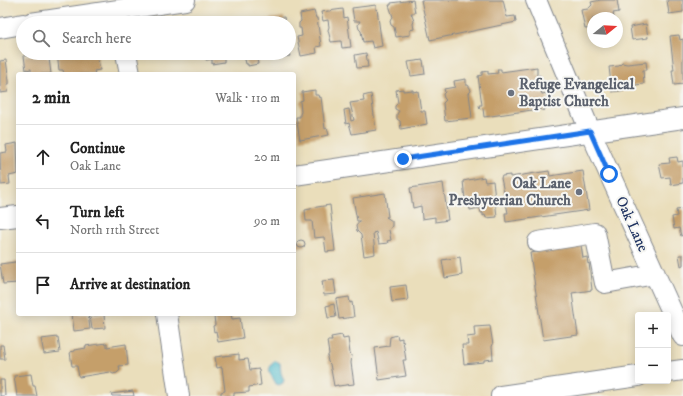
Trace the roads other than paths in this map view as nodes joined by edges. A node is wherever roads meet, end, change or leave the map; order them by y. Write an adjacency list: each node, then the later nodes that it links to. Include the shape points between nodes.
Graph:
1 (185, 0): 3 (street)
2 (536, 0): 10 (street, Oak Lane)
3 (120, 11): 4 (street)
4 (83, 16)
5 (16, 25): 6 (street)
6 (0, 28)
7 (127, 60): 8 (street)
8 (130, 72)
9 (683, 118): 10 (street)
10 (590, 131): 11 (street); 15 (street, Oak Lane)
11 (296, 175)
12 (16, 216): 13 (street)
13 (0, 218)
14 (538, 242): 15 (street, via 595,234 605,282)
15 (655, 274): 17 (street, Oak Lane)
16 (167, 316): 21 (street)
17 (683, 336)
18 (683, 370): 19 (street)
19 (671, 372)
20 (635, 376): 22 (street)
21 (179, 396)
22 (501, 396)

